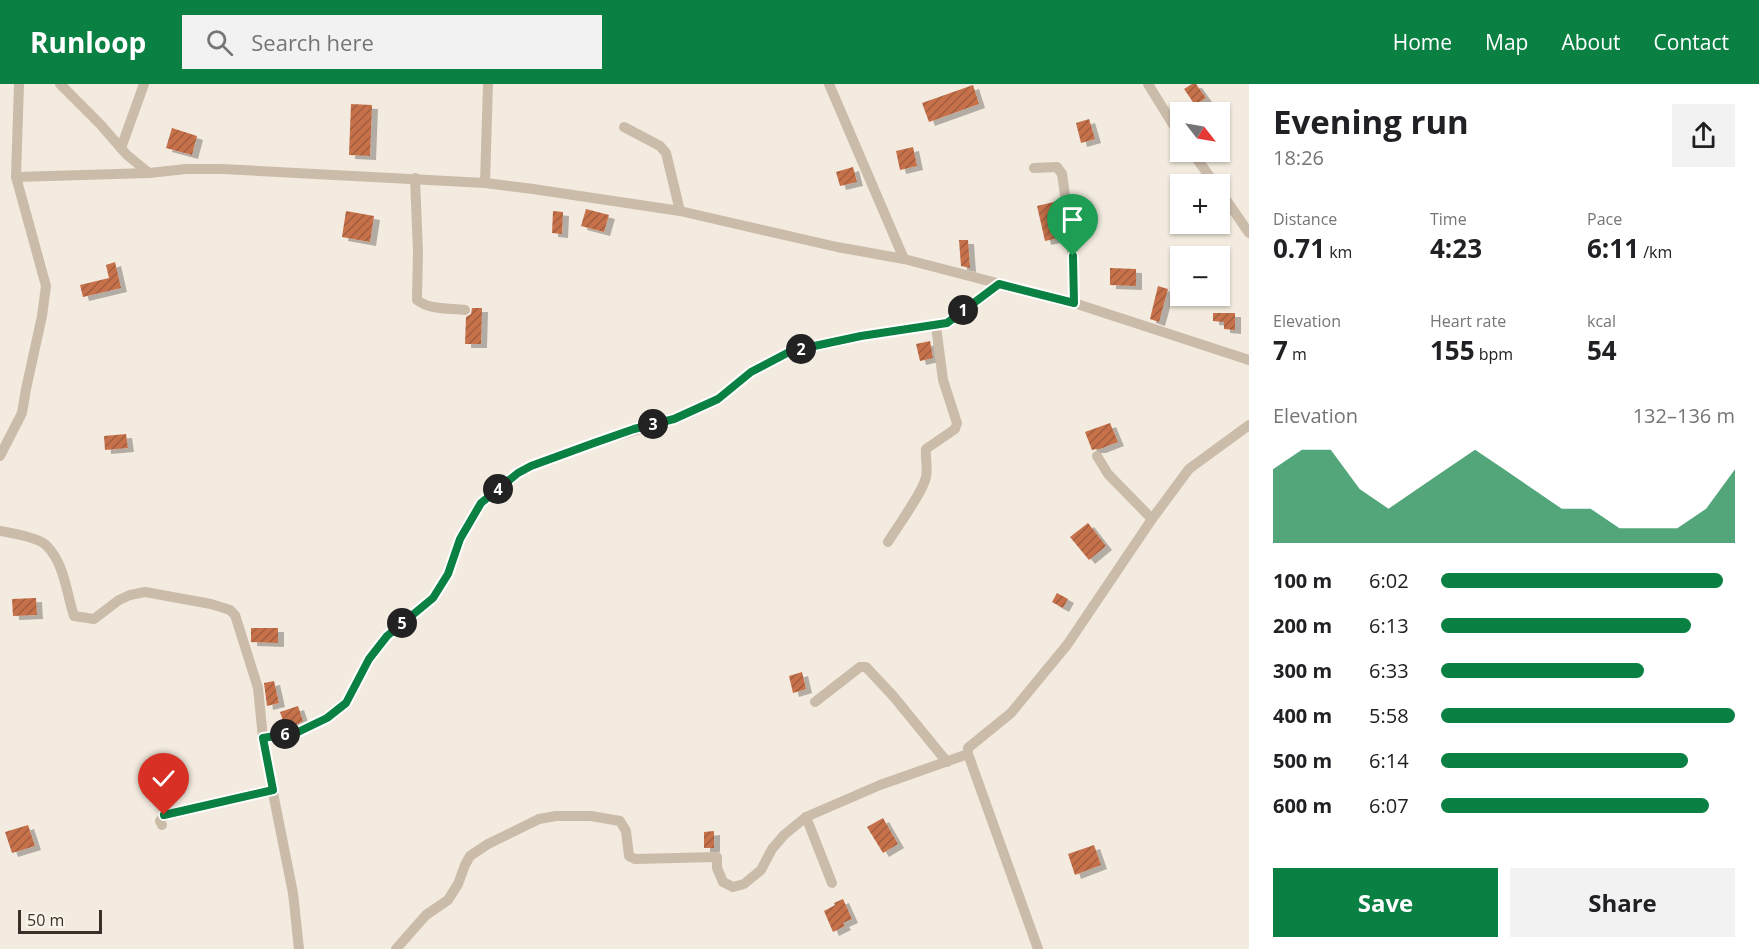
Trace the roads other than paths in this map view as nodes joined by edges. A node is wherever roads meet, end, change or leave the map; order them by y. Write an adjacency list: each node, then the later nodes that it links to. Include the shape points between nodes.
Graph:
1 (20, 84): 12 (street)
2 (60, 84): 9 (street)
3 (144, 84): 9 (street)
4 (488, 84): 14 (street)
5 (829, 84): 18 (street)
6 (1148, 84): 7 (street)
7 (1170, 120)
8 (624, 127): 16 (street, via 666,153)
9 (121, 148): 11 (street)
10 (1034, 168): 20 (street, via 1057,167 1062,174 1072,245)
11 (149, 173): 12 (street); 13 (street, via 222,169)
12 (16, 177): 25 (street, via 46,286 22,413)
13 (415, 178): 14 (street); 21 (street, via 417,300 422,305)
14 (485, 183): 16 (street)
15 (1230, 205): 17 (street)
16 (680, 211): 18 (street)
17 (1249, 233)
18 (904, 259): 19 (street)
19 (999, 284): 20 (street); 22 (street, via 947,323)
20 (1074, 303): 23 (street)
21 (465, 310)
22 (936, 326): 29 (street, via 943,380 957,423 955,429 926,449 922,488); 31 (street, via 791,351 751,372 718,399 674,419 634,429 518,473 481,503 433,598 387,636 369,659 346,703 327,718 298,732)
23 (1249, 360)
24 (1249, 425): 27 (street, via 1189,469)
25 (0, 456)
26 (1097, 456): 27 (street, via 1108,474)
27 (1152, 519): 32 (street, via 1067,645 1011,713 969,748)
28 (0, 531): 31 (street, via 45,544 61,567 74,616 94,619 118,600 145,592 230,609 258,688)
29 (888, 542)
30 (815, 702): 33 (street, via 860,667 866,667)
31 (263, 738): 34 (street)
32 (968, 754): 33 (street); 40 (street)
33 (947, 762): 35 (street)
34 (273, 790): 36 (street, via 164,815); 38 (street, via 293,893)
35 (806, 817): 37 (street); 39 (street, via 772,849 761,870 744,884 733,887 723,882 717,857 629,856 626,831 620,821 591,816 539,819 470,856 448,900 426,915)
36 (162, 825)
37 (832, 883)
38 (299, 949)
39 (396, 949)
40 (1038, 949)

